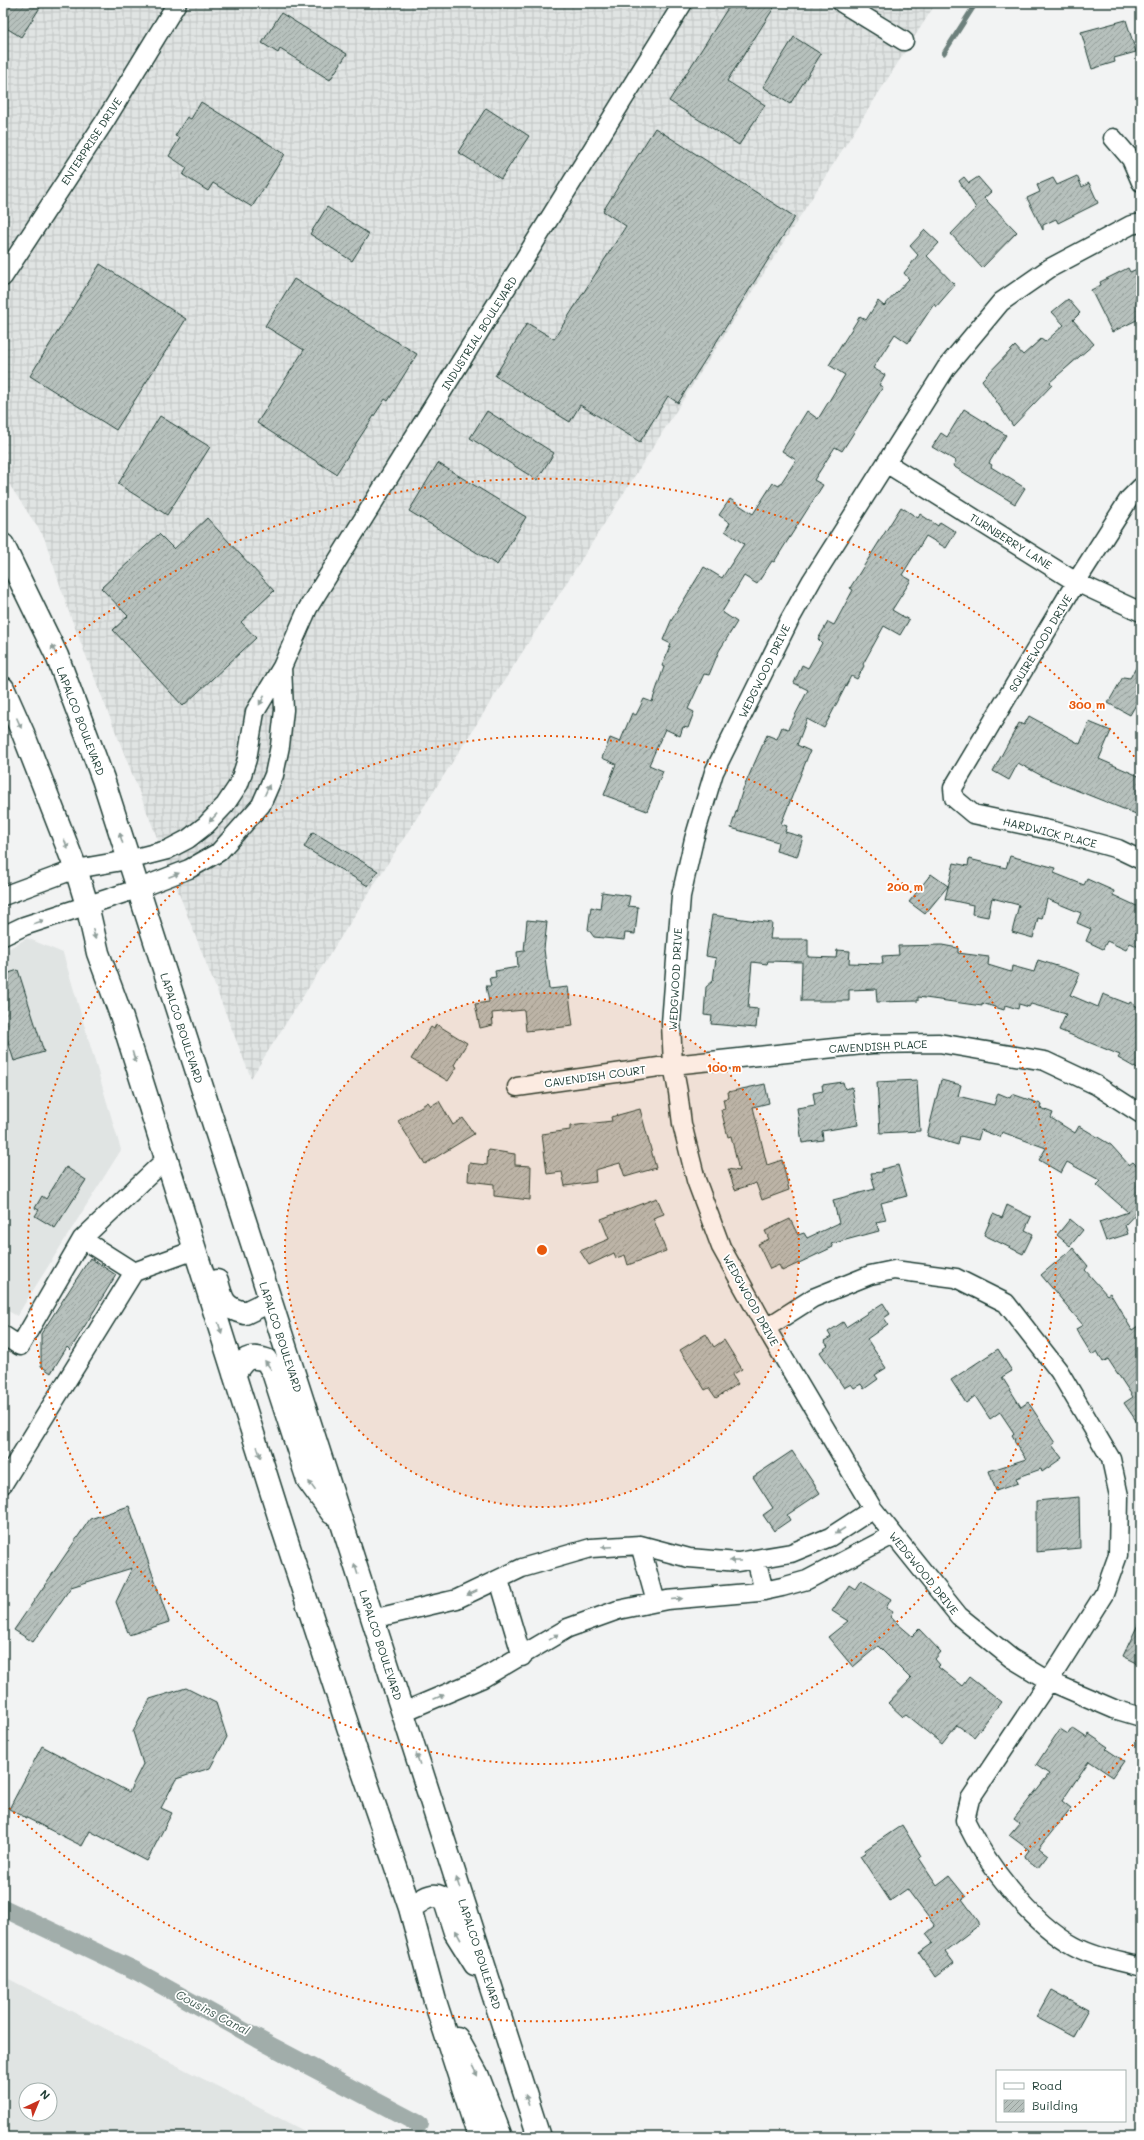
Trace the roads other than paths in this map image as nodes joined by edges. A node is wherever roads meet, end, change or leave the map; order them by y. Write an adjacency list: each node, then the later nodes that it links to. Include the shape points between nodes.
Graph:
1 (177, 3): 8 (street, ENTERPRISE DRIVE, via 105,122)
2 (683, 3): 14 (street, INDUSTRIAL BOULEVARD, via 308,608)
3 (842, 3): 4 (street)
4 (904, 41)
5 (1113, 138): 6 (street, via 1131,159)
6 (1141, 182)
7 (1141, 223): 9 (street, WEDGWOOD DRIVE, via 1131,225 1050,268 1002,302 946,368)
8 (3, 278)
9 (886, 463): 12 (street, TURNBERRY LANE); 24 (street, WEDGWOOD DRIVE, via 789,621 714,772 694,839 681,896 671,1023)
10 (1141, 487): 12 (street, SQUIREWOOD DRIVE, via 1128,500)
11 (3, 545): 17 (main road, LAPALCO BOULEVARD, one-way to 11, via 103,779 65,678 22,581)
12 (1076, 582): 13 (street, TURNBERRY LANE); 16 (street, SQUIREWOOD DRIVE, via 953,788 954,798)
13 (1141, 612)
14 (282, 666): 17 (street, INDUSTRIAL BOULEVARD, one-way to 17, via 255,712 248,759 239,784 225,805 188,839 167,850); 20 (street, INDUSTRIAL BOULEVARD, one-way to 14, via 189,869 219,852 248,822 260,805 274,775 280,746 284,710)
15 (3, 688): 19 (main road, one-way to 19)
16 (960, 803): 18 (street, HARDWICK PLACE, via 973,814 1054,831 1118,850)
17 (128, 860): 19 (street, INDUSTRIAL BOULEVARD); 20 (main road, LAPALCO BOULEVARD)
18 (1141, 860)
19 (76, 869): 21 (street, INDUSTRIAL BOULEVARD); 22 (main road)
20 (137, 889): 22 (street, INDUSTRIAL BOULEVARD); 32 (main road, LAPALCO BOULEVARD)
21 (3, 896)
22 (87, 905): 23 (street, INDUSTRIAL BOULEVARD, one-way to 22); 26 (main road, one-way to 26, via 98,953)
23 (3, 936)
24 (673, 1064): 25 (street, CAVENDISH COURT); 27 (street, CAVENDISH PLACE, via 872,1044 939,1043 1045,1061 1096,1085); 33 (street, WEDGWOOD DRIVE, via 682,1124 696,1180 721,1247)
25 (517, 1087)
26 (147, 1097): 28 (main road); 32 (main road, via 181,1160 222,1298 232,1310 245,1313)
27 (1141, 1114)
28 (166, 1159): 29 (street); 30 (main road)
29 (82, 1239): 31 (street); 34 (street, via 20,1346)
30 (195, 1250): 31 (street); 35 (main road, one-way to 35)
31 (134, 1272): 36 (street)
32 (270, 1301): 38 (main road, LAPALCO BOULEVARD)
33 (766, 1328): 37 (street, WEDGWOOD DRIVE); 47 (street, via 813,1298 870,1275 894,1270 956,1278 1006,1303 1059,1370 1111,1459 1120,1496 1118,1555 1104,1594)
34 (3, 1335)
35 (234, 1374): 38 (main road, one-way to 35, via 308,1480 273,1372 266,1360 253,1356 244,1360); 50 (main road, one-way to 50, via 358,1757)
36 (3, 1484)
37 (873, 1509): 39 (street, WEDGWOOD DRIVE); 41 (street, one-way to 41, via 830,1537 791,1553)
38 (343, 1529): 45 (main road, LAPALCO BOULEVARD, one-way to 38)
39 (893, 1534): 43 (street, via 807,1580); 47 (street, WEDGWOOD DRIVE, via 959,1616 1011,1658)
40 (640, 1545): 41 (street, one-way to 40, via 738,1562 689,1558); 42 (street, one-way to 42, via 591,1548 522,1568); 44 (street)
41 (756, 1559): 43 (street)
42 (500, 1580): 45 (street, one-way to 45, via 457,1599); 46 (street)
43 (764, 1590): 44 (street, one-way to 43)
44 (656, 1602): 46 (street, one-way to 44, via 568,1628 618,1610)
45 (372, 1619): 48 (main road, LAPALCO BOULEVARD)
46 (522, 1657): 48 (street, one-way to 46, via 483,1678)
47 (1049, 1681): 49 (street, WEDGWOOD DRIVE, via 1114,1709); 51 (street, via 970,1800 965,1820 990,1865 1039,1921 1074,1946 1108,1959)
48 (403, 1712): 52 (main road, LAPALCO BOULEVARD, one-way to 48)
49 (1141, 1717)
50 (410, 1908): 52 (main road, one-way to 50, via 455,1932 442,1897 427,1897); 53 (main road)
51 (1141, 1967)
52 (493, 1992): 56 (main road, LAPALCO BOULEVARD, one-way to 52)
53 (435, 2001): 54 (main road); 55 (main road, one-way to 55, via 477,2074)
54 (478, 2137)
55 (501, 2137)
56 (538, 2137)

